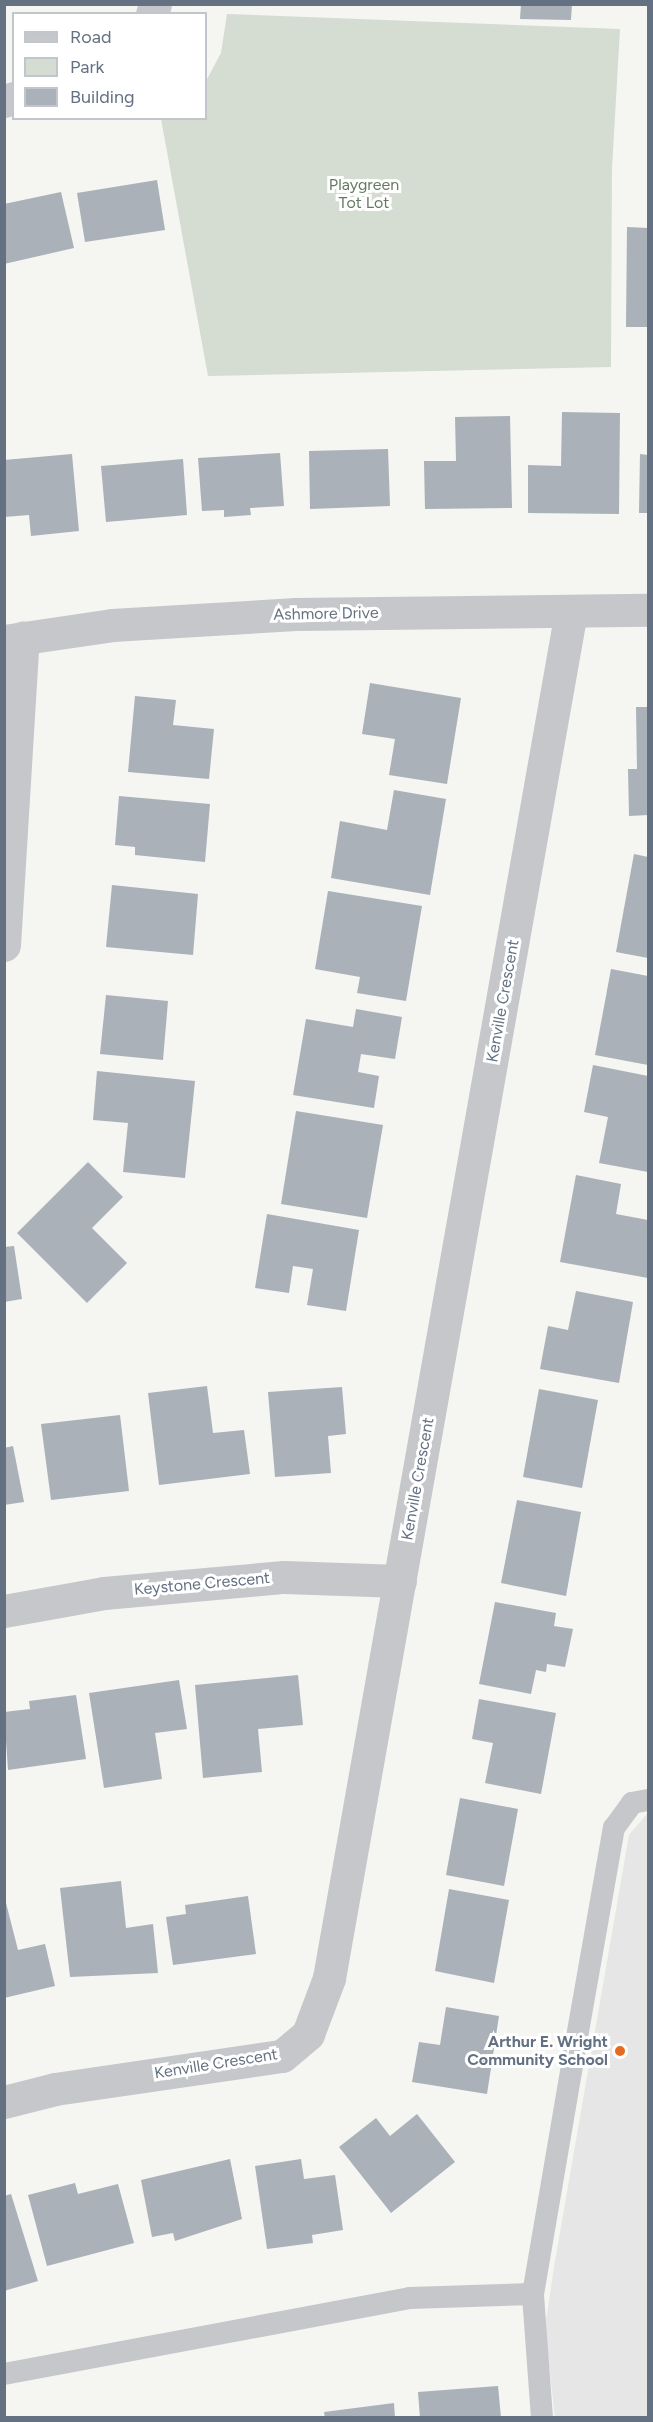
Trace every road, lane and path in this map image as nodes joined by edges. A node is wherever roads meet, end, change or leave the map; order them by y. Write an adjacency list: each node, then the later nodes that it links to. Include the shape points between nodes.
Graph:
1 (648, 610): 2 (street, Ashmore Drive)
2 (571, 611): 3 (street, Ashmore Drive, via 296,614 112,625); 5 (street, Kenville Crescent)
3 (14, 639): 4 (street)
4 (4, 945)
5 (400, 1581): 6 (street, Keystone Crescent, via 284,1577 104,1593); 8 (street, Kenville Crescent, via 329,1978 308,2034 282,2056 55,2089)
6 (4, 1611)
7 (648, 1800): 9 (lane, via 632,1803 614,1828)
8 (4, 2102)
9 (533, 2294): 10 (lane, via 399,2299); 11 (lane)
10 (4, 2374)
11 (542, 2418)

